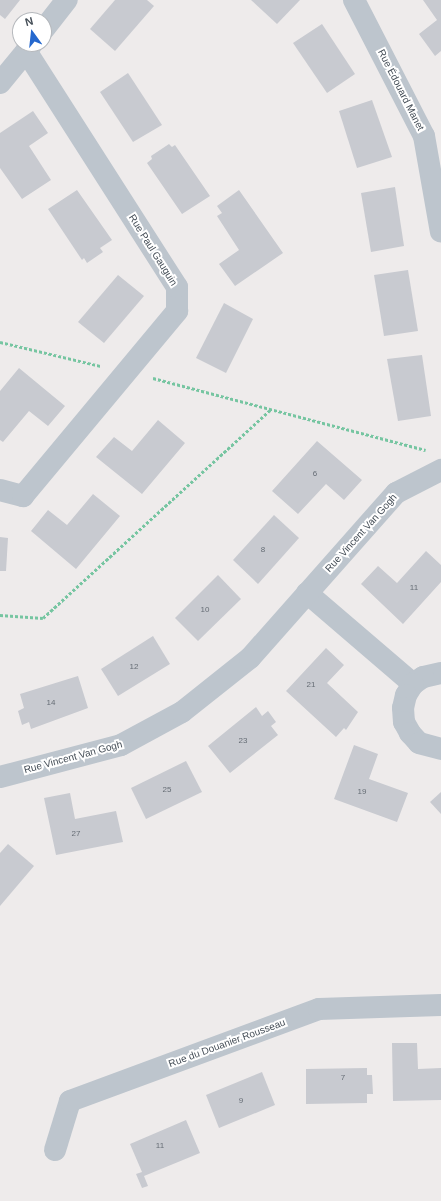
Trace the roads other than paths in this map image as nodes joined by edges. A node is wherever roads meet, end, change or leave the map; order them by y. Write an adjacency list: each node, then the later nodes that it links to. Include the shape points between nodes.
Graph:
1 (67, 0): 3 (street)
2 (354, 0): 7 (street, Rue Édouard Manet, via 424,136)
3 (52, 19)
4 (26, 52): 6 (street, Rue Paul Gauguin)
5 (31, 52): 9 (street, Rue Paul Gauguin, via 177,287 177,311 23,496)
6 (0, 83)
7 (441, 232)
8 (436, 461): 10 (street, Rue Vincent Van Gogh, via 396,493)
9 (0, 490)
10 (307, 593): 12 (street); 14 (street, Rue Vincent Van Gogh, via 250,658 182,712 120,745)
11 (441, 673): 12 (street, via 423,677)
12 (413, 684): 13 (street, via 402,708 404,722 419,743)
13 (441, 749)
14 (0, 776)
15 (441, 1005): 16 (street, Rue du Douanier Rousseau, via 319,1009 70,1101)
16 (55, 1150)

